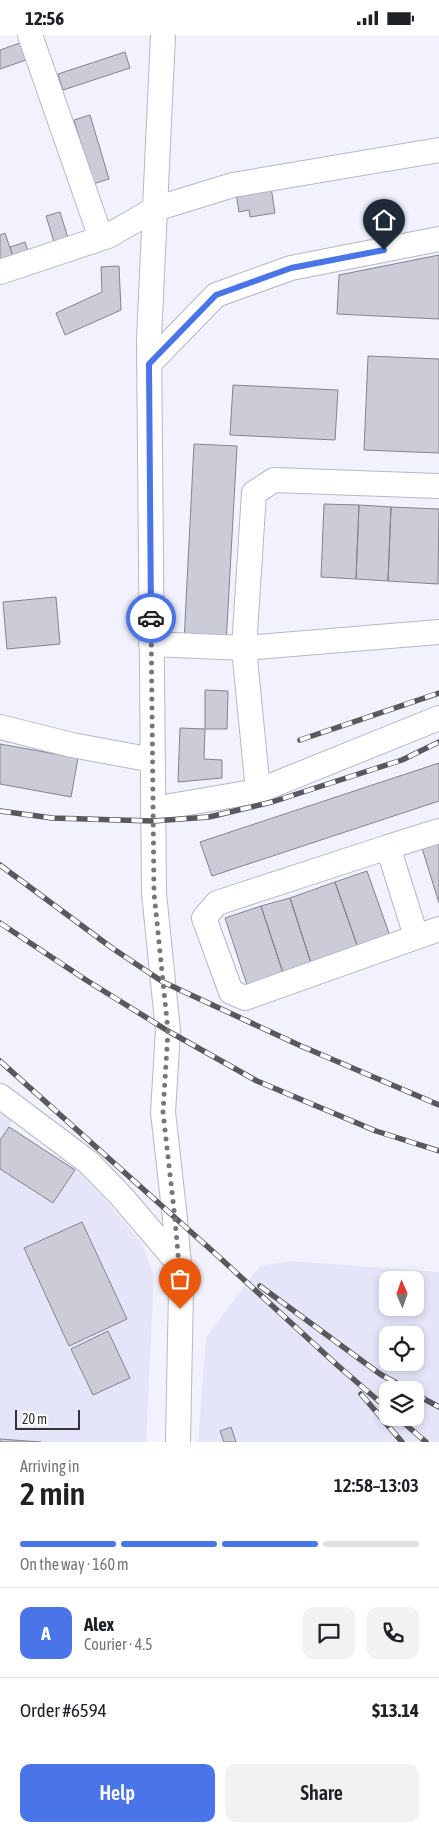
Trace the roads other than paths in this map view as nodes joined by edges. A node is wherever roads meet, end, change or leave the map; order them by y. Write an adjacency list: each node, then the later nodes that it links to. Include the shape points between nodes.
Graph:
1 (30, 35): 5 (street)
2 (163, 35): 4 (street)
3 (439, 150): 4 (street, via 232,185)
4 (155, 209): 5 (street); 8 (street)
5 (101, 238): 7 (street)
6 (439, 239): 8 (street, via 291,268 216,295)
7 (0, 272)
8 (149, 364): 11 (street)
9 (439, 486): 12 (street, via 274,480 254,493)
10 (439, 633): 12 (street)
11 (152, 644): 12 (street); 15 (street)
12 (244, 648): 16 (street)
13 (439, 718): 16 (street)
14 (0, 727): 15 (street)
15 (152, 760): 17 (street)
16 (258, 791): 17 (street)
17 (153, 809): 23 (street, via 154,893 168,1031 163,1112)
18 (439, 831): 19 (street)
19 (388, 847): 21 (street); 21 (street, via 218,903 204,918 231,992 245,998)
20 (439, 929): 21 (street)
21 (416, 936)
22 (0, 1096): 23 (street, via 88,1162)
23 (179, 1264): 24 (street)
24 (178, 1442)

